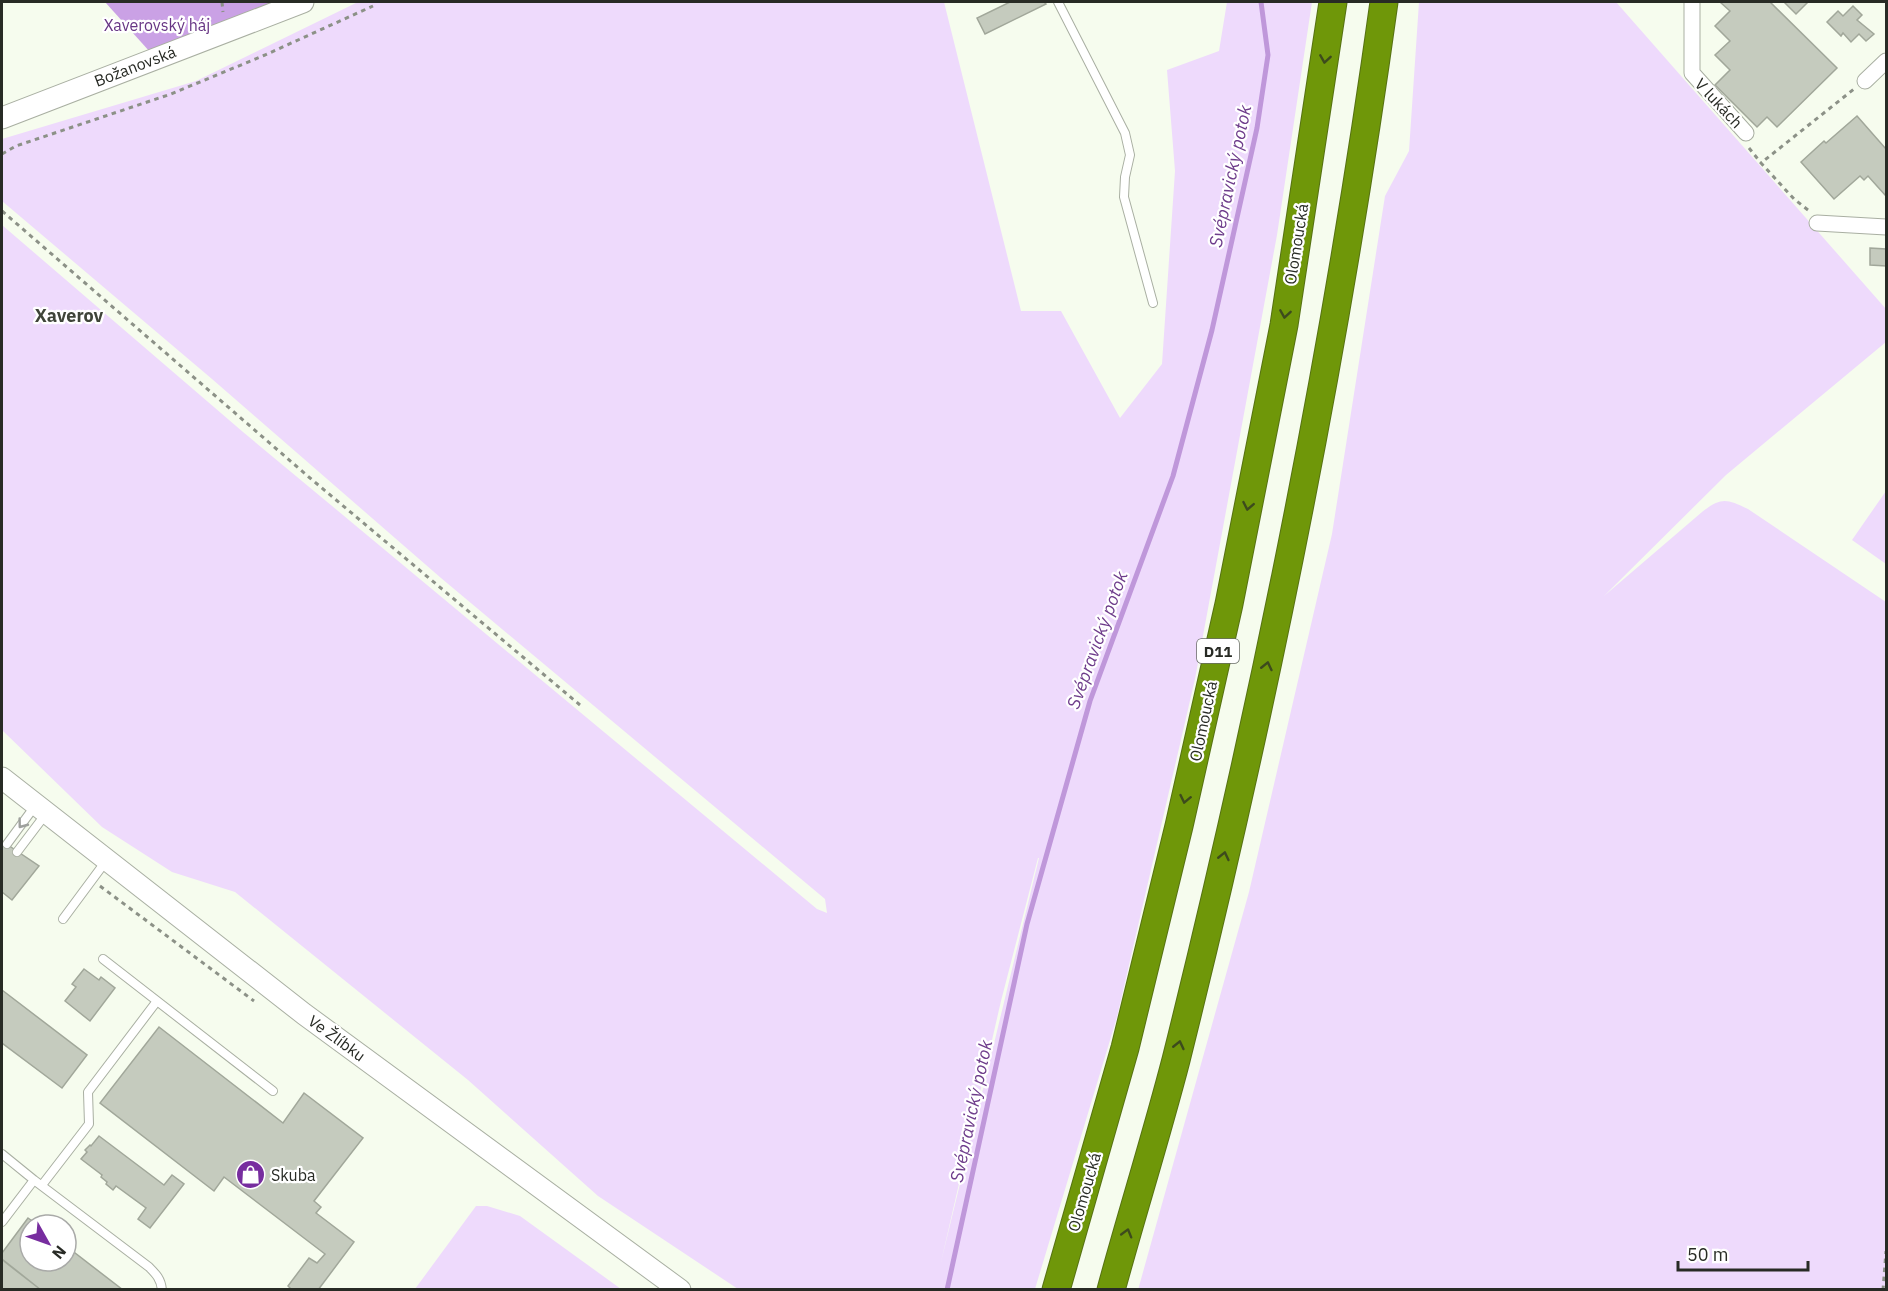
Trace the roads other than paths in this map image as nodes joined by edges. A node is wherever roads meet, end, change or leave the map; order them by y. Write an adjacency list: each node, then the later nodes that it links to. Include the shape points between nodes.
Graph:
1 (303, 2): 8 (street, Božanovská)
2 (1058, 2): 12 (lane, via 1125,133 1130,155 1124,197)
3 (1333, 2): 28 (highway, Olomoucká / D11, one-way to 28, via 1284,325 1228,604 1125,1048)
4 (1384, 2): 29 (highway, one-way to 4, via 1175,1063 1280,610 1334,326)
5 (1692, 2): 9 (street, V lukách, via 1692,73)
6 (1887, 61): 7 (street)
7 (1865, 81)
8 (2, 118)
9 (1746, 132)
10 (1817, 223): 11 (street)
11 (1887, 226)
12 (1153, 303)
13 (2, 778): 14 (street, Ve Žlíbku)
14 (41, 809): 15 (lane, one-way to 15); 16 (lane); 17 (street, Ve Žlíbku)
15 (7, 844)
16 (17, 852)
17 (107, 860): 18 (lane); 27 (street, Ve Žlíbku, via 304,1014)
18 (63, 919)
19 (103, 959): 20 (lane)
20 (158, 1001): 21 (lane); 24 (lane, via 88,1092 89,1124)
21 (273, 1090)
22 (2, 1155): 23 (lane)
23 (34, 1180): 24 (lane); 25 (lane)
24 (42, 1185): 26 (lane, via 149,1267 157,1275)
25 (2, 1222)
26 (162, 1290)
27 (680, 1290)
28 (1056, 1290)
29 (1110, 1290)

